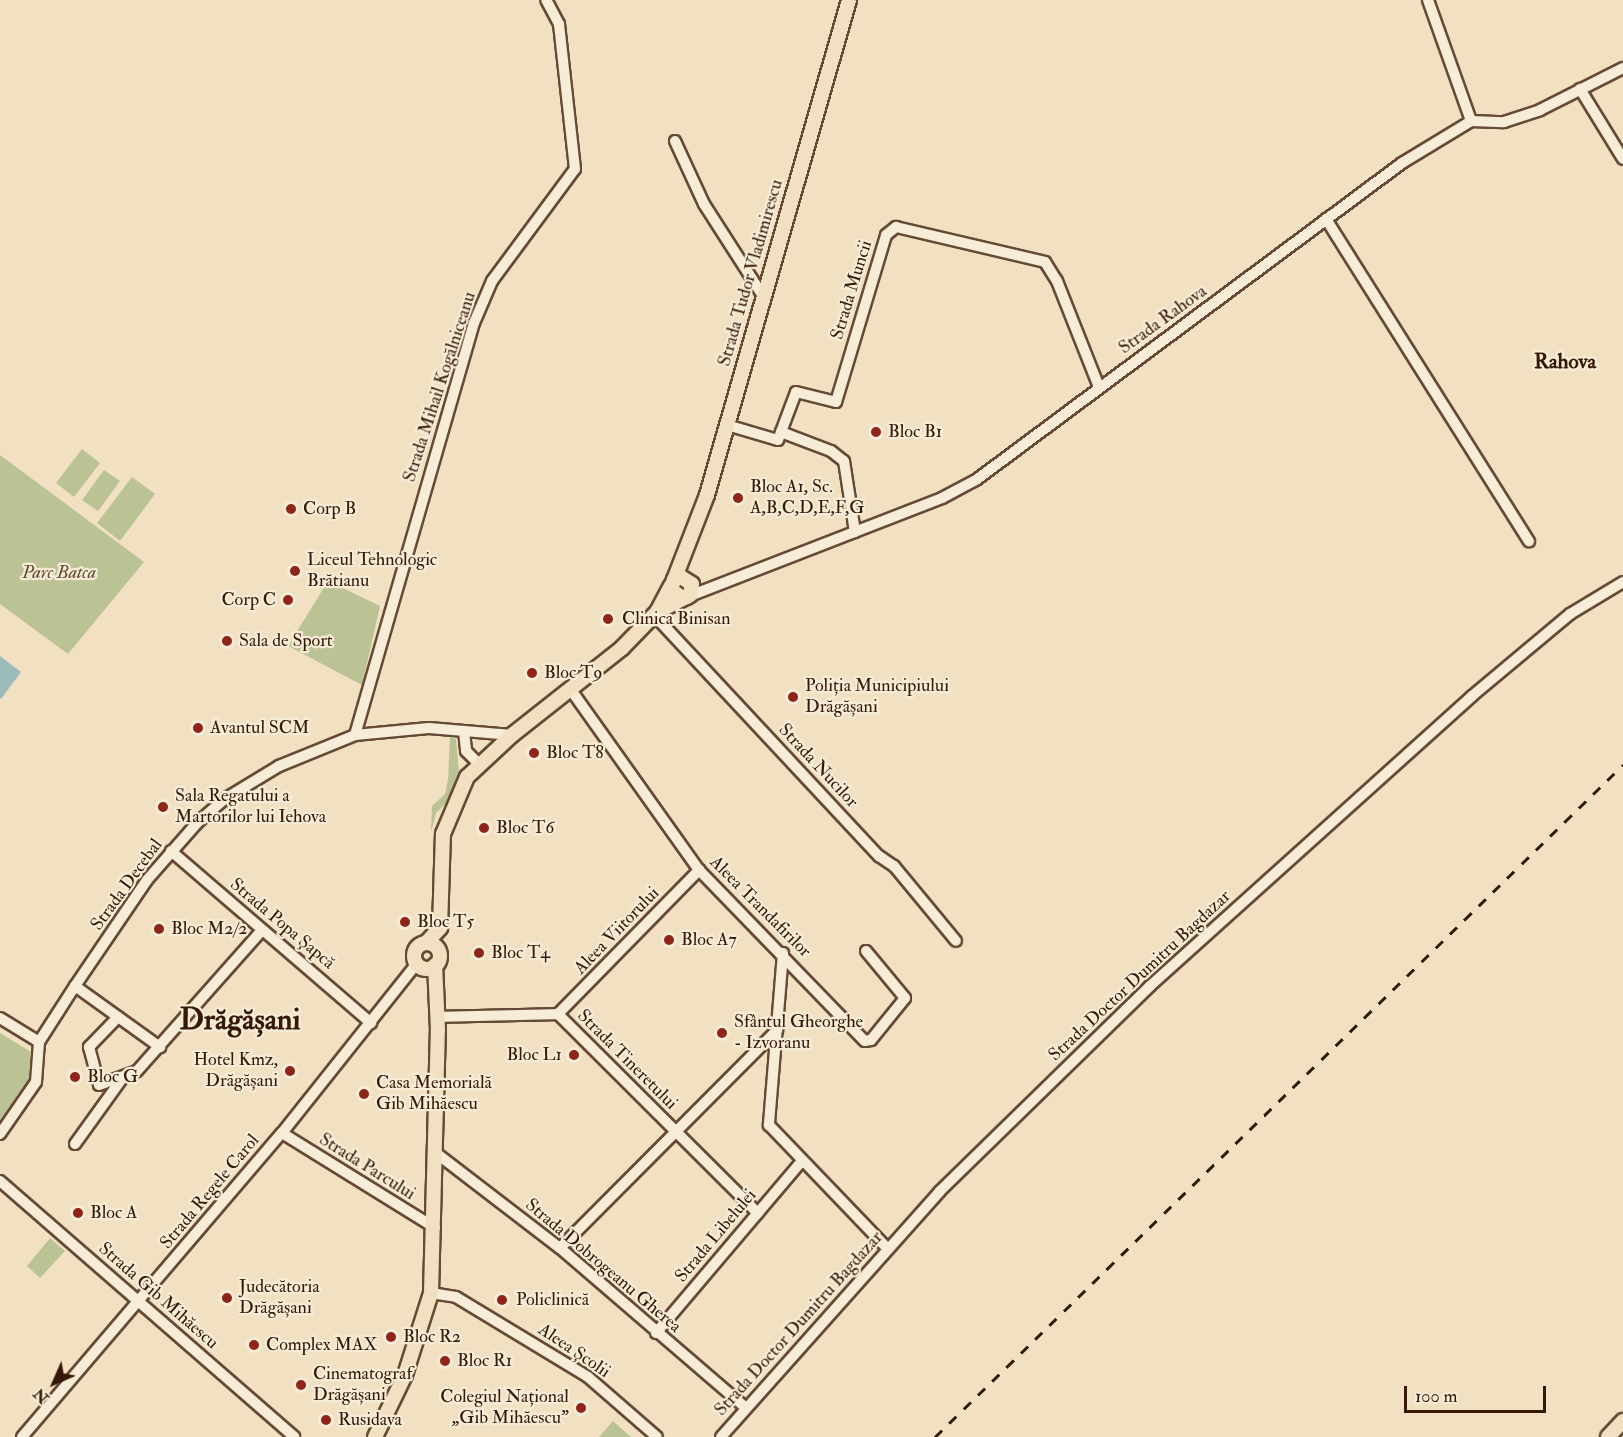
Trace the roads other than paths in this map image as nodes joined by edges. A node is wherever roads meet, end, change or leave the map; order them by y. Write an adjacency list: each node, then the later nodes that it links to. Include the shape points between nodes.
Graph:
1 (546, 0): 23 (street, Strada Mihail Kogălniceanu, via 560,24 575,169 492,281 474,323)
2 (849, 0): 10 (main road, Strada Tudor Vladimirescu)
3 (1428, 0): 6 (street)
4 (1623, 68): 5 (street)
5 (1580, 88): 6 (street, via 1540,110 1504,122); 8 (street)
6 (1471, 121): 9 (street, Strada Rahova, via 1402,163)
7 (675, 141): 10 (street, via 704,204)
8 (1623, 159)
9 (1326, 219): 11 (street, Strada Rahova); 15 (street)
10 (763, 296): 12 (main road, Strada Tudor Vladimirescu)
11 (1099, 387): 13 (street, Strada Muncii, via 1057,281 1045,262 896,227 886,235 836,402 796,392); 14 (street, Strada Rahova, via 976,480 942,498)
12 (727, 424): 13 (street, via 778,440); 16 (main road, Strada Tudor Vladimirescu)
13 (781, 432): 14 (street, via 831,451 844,462)
14 (855, 532): 19 (street, Strada Rahova, via 713,587)
15 (1529, 541)
16 (686, 554): 18 (main road, Strada Tudor Vladimirescu); 19 (main road, Strada Tudor Vladimirescu)
17 (1623, 582): 57 (street, Strada Doctor Dumitru Bagdazar, via 1570,614 1472,696 1150,986 940,1191)
18 (672, 583): 19 (main road, via 681,577); 19 (main road, via 673,594); 20 (main road, Strada Tudor Vladimirescu)
19 (688, 590): 20 (main road, Strada Tudor Vladimirescu)
20 (656, 614): 21 (main road, Strada Tudor Vladimirescu); 30 (street, Strada Nucilor, via 879,856 894,866)
21 (571, 690): 24 (main road, Strada Tudor Vladimirescu); 27 (street, Aleea Trandafirilor)
22 (464, 730): 23 (street, Strada Decebal, via 415,728); 24 (street, Strada Decebal); 25 (street, via 466,751)
23 (355, 735): 26 (street, Strada Decebal, via 313,750 235,791)
24 (512, 735): 25 (main road, Strada Tudor Vladimirescu)
25 (478, 763): 28 (main road, Strada Tudor Vladimirescu, via 457,796 443,834)
26 (171, 851): 29 (street, Strada Popa Șapcă); 37 (street, Strada Decebal)
27 (699, 870): 34 (street, Aleea Trandafirilor); 38 (street, Aleea Viitorului)
28 (440, 928): 31 (main road); 32 (main road, Strada Tudor Vladimirescu)
29 (262, 930): 42 (street, Strada Popa Șapcă); 45 (street)
30 (956, 940)
31 (426, 943): 32 (main road); 35 (main road, via 416,948)
32 (439, 950): 36 (main road, Strada Tudor Vladimirescu)
33 (866, 951): 34 (street, Aleea Trandafirilor, via 905,998 871,1040 865,1041)
34 (783, 953): 43 (street)
35 (417, 963): 36 (main road, via 423,968); 42 (street, Strada Regele Carol)
36 (435, 965): 40 (main road, Strada Tudor Vladimirescu)
37 (75, 986): 39 (street); 44 (street, Strada Decebal)
38 (558, 1014): 40 (street, Strada Tineretului); 47 (street, Strada Tineretului)
39 (118, 1017): 45 (street); 46 (street, via 89,1047 99,1085)
40 (438, 1017): 51 (main road, Strada Tudor Vladimirescu)
41 (0, 1018): 44 (street)
42 (371, 1023): 48 (street, Strada Regele Carol)
43 (777, 1030): 47 (street); 52 (street, via 769,1125)
44 (39, 1042): 49 (street, via 36,1082)
45 (160, 1047): 46 (street, via 137,1071)
46 (121, 1080): 50 (street)
47 (675, 1132): 54 (street, Strada Tineretului); 56 (street)
48 (282, 1133): 55 (street, Strada Parcului); 59 (street, Strada Regele Carol)
49 (0, 1134)
50 (75, 1144)
51 (436, 1153): 55 (main road, Strada Tudor Vladimirescu); 56 (street, Strada Dobrogeanu Gherea)
52 (802, 1161): 54 (street, Strada Libelulei); 57 (street)
53 (0, 1181): 59 (street, Strada Gib Mihăescu)
54 (758, 1213): 60 (street, Strada Libelulei)
55 (435, 1228): 58 (main road, Strada Tudor Vladimirescu)
56 (560, 1248): 60 (street, Strada Dobrogeanu Gherea)
57 (888, 1249): 61 (street, Strada Doctor Dumitru Bagdazar)
58 (431, 1293): 65 (main road, Strada Tudor Vladimirescu, via 405,1375); 66 (street, Aleea Școlii, via 466,1302 588,1377)
59 (140, 1302): 63 (street, Strada Regele Carol); 64 (street, Strada Gib Mihăescu)
60 (656, 1333): 61 (street, Strada Dobrogeanu Gherea)
61 (746, 1408): 67 (street, Strada Doctor Dumitru Bagdazar)
62 (1623, 1421): 68 (main road)
63 (22, 1437)
64 (294, 1437)
65 (375, 1437)
66 (657, 1437)
67 (721, 1437)
68 (1608, 1437)

